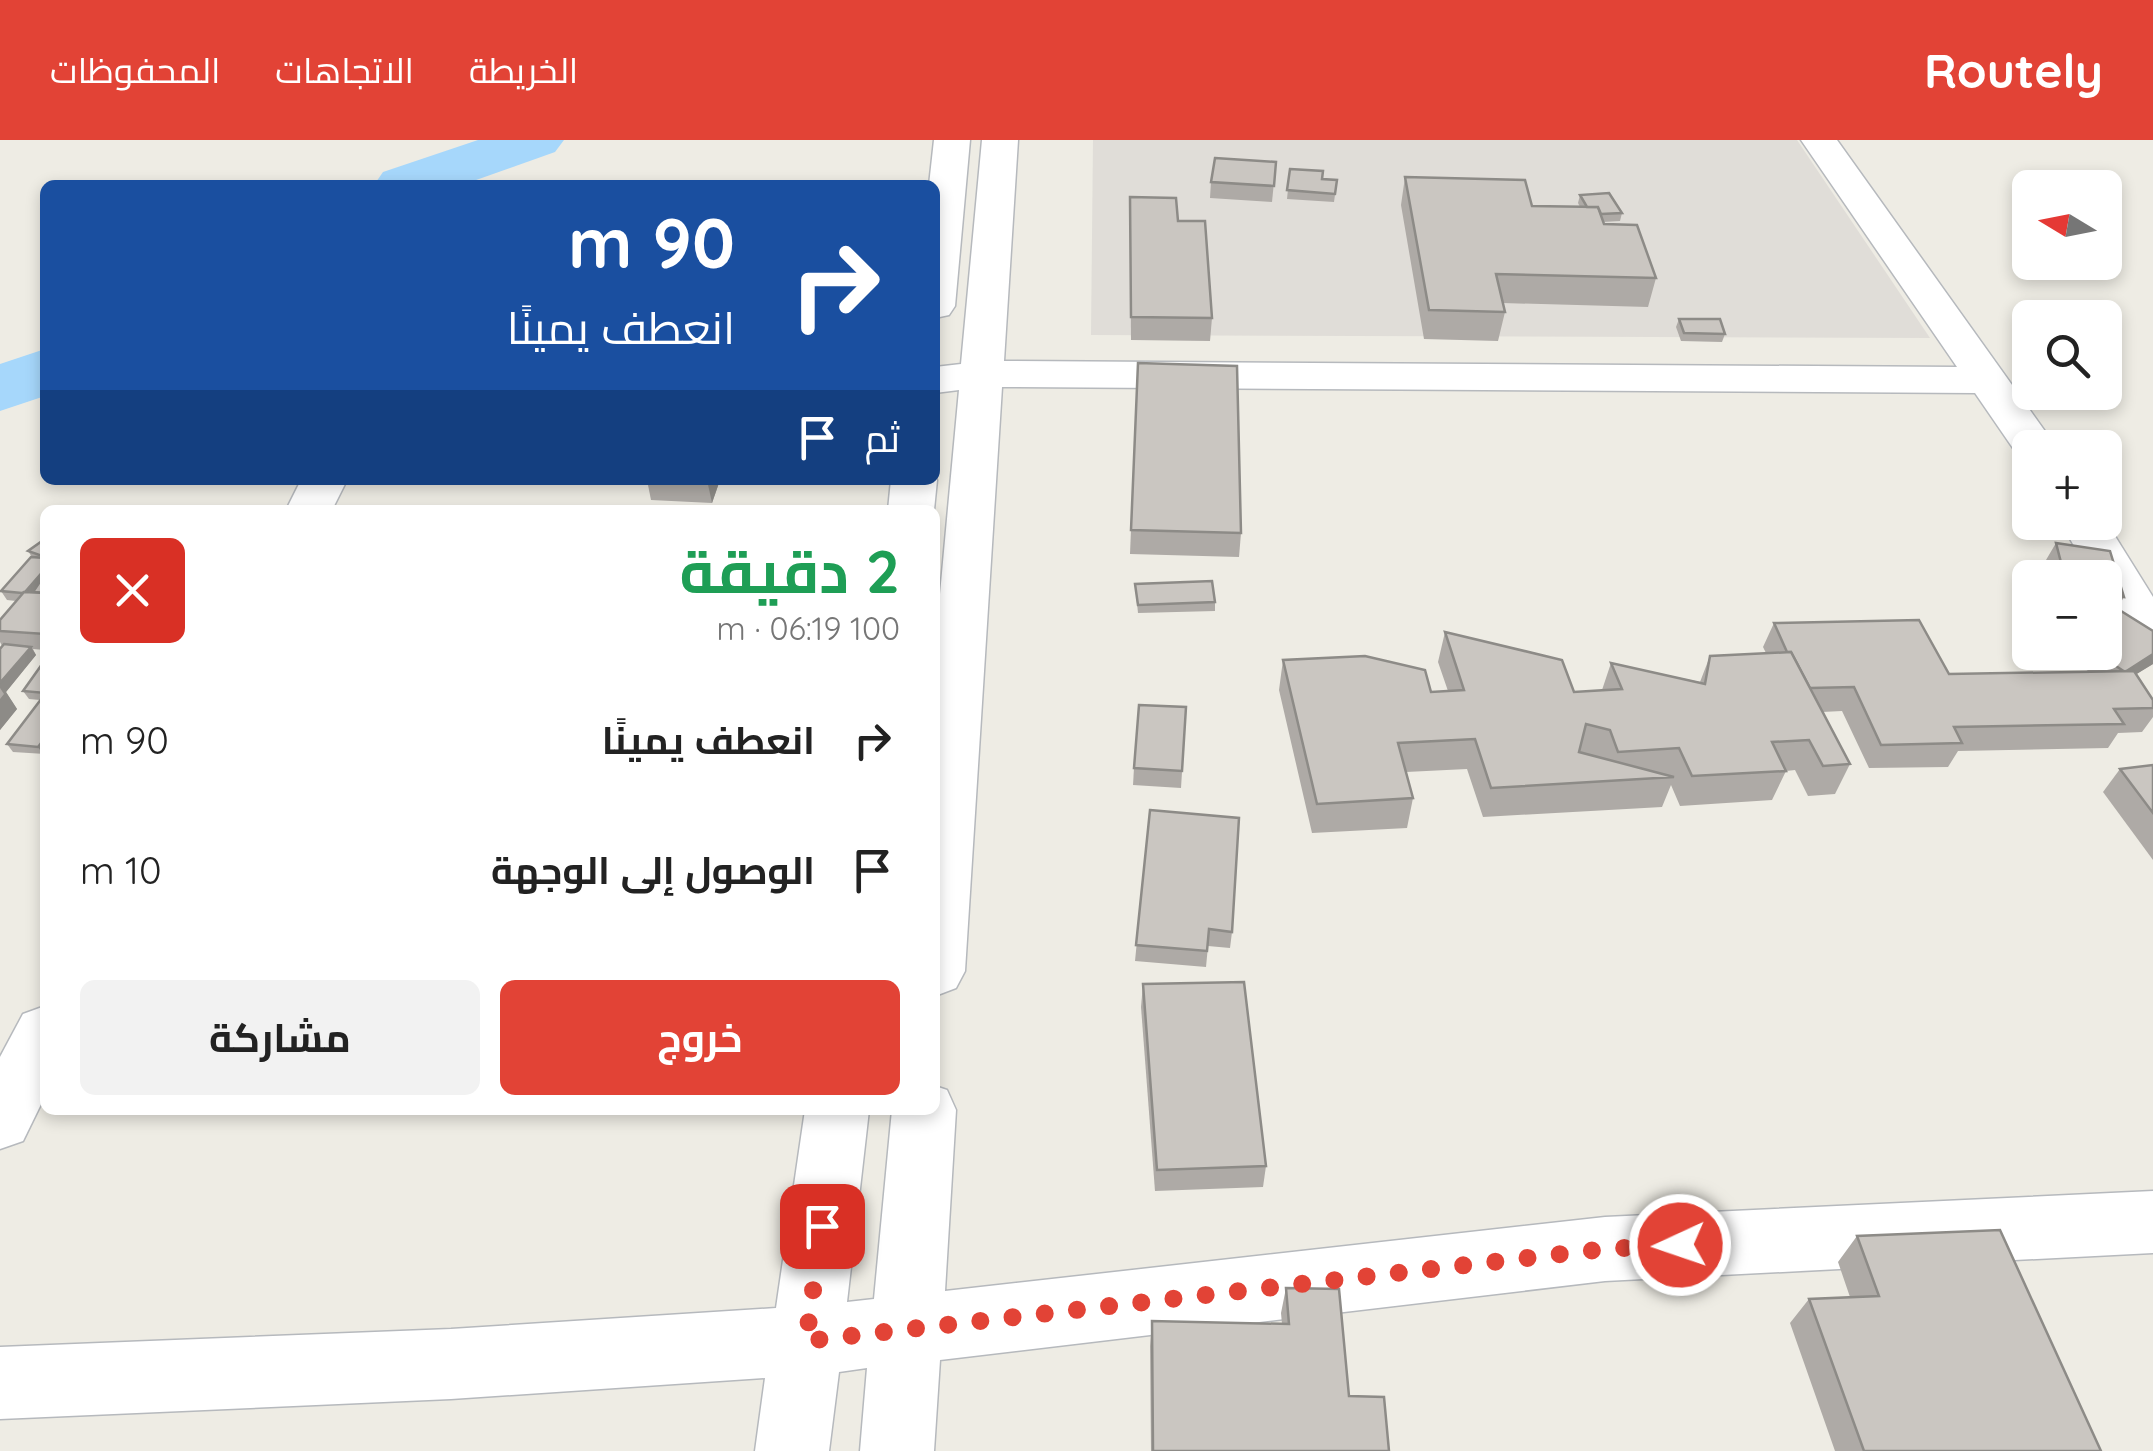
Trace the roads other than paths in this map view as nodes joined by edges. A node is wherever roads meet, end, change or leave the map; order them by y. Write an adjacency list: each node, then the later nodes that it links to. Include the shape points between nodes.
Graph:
1 (952, 140): 4 (street)
2 (1000, 140): 5 (street)
3 (1819, 140): 6 (street)
4 (940, 257)
5 (958, 377): 6 (street); 10 (street)
6 (1990, 380): 7 (street)
7 (2023, 430)
8 (2094, 540): 9 (street)
9 (2153, 636)
10 (940, 842)
11 (40, 1042): 14 (street)
12 (836, 1115): 17 (street)
13 (924, 1115): 16 (street)
14 (0, 1120)
15 (2153, 1222): 16 (street, via 1605,1249)
16 (908, 1328): 17 (street); 20 (street)
17 (806, 1341): 18 (street); 19 (street)
18 (0, 1384)
19 (792, 1451)
20 (897, 1451)

